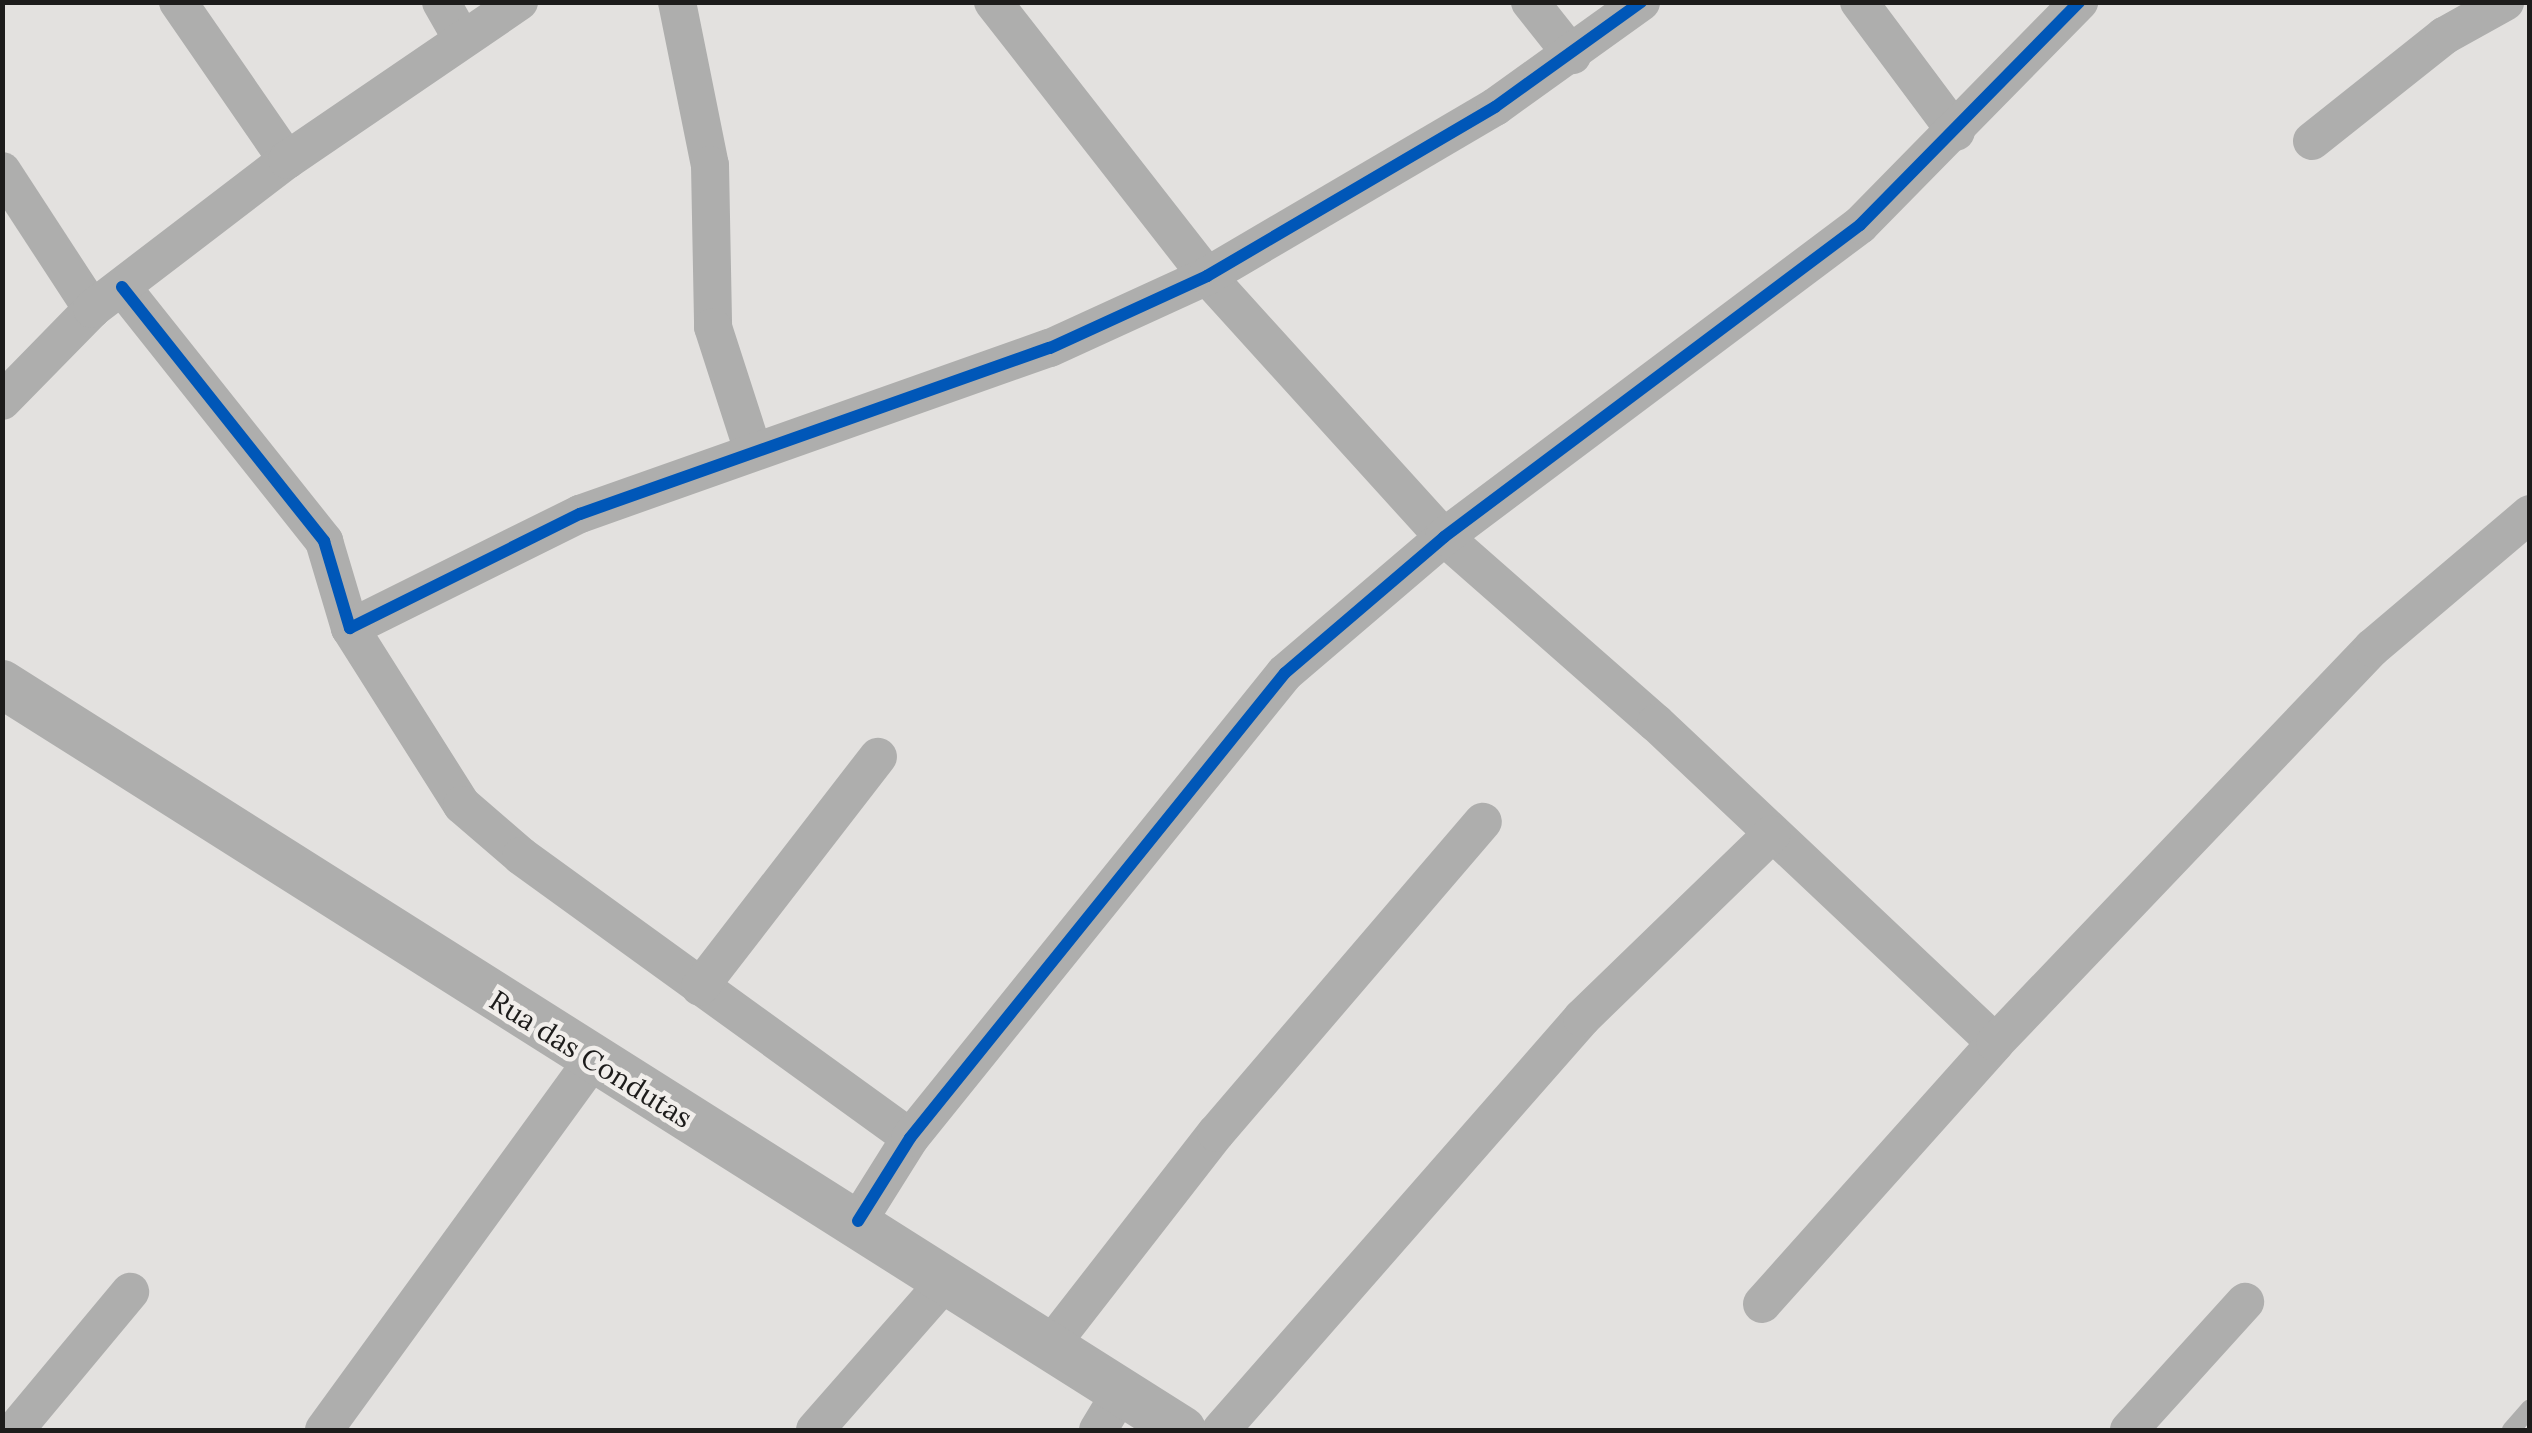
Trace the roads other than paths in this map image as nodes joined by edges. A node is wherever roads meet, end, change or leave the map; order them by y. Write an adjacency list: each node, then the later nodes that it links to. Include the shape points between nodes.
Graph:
1 (178, 2): 15 (street)
2 (441, 2): 11 (street)
3 (519, 2): 11 (street)
4 (678, 2): 20 (street, via 710,165 713,326)
5 (993, 2): 17 (street)
6 (1530, 2): 12 (street)
7 (1641, 2): 12 (street)
8 (1859, 2): 13 (street)
9 (2079, 2): 13 (street)
10 (2505, 2): 14 (street, via 2444,36)
11 (461, 36): 15 (street)
12 (1572, 55): 17 (street)
13 (1956, 132): 22 (street, via 1860,224 1744,317)
14 (2312, 141)
15 (287, 160): 18 (street)
16 (2, 171): 18 (street)
17 (1207, 276): 20 (street, via 1050,348); 22 (street)
18 (107, 298): 19 (street); 23 (street, via 324,541)
19 (2, 400)
20 (753, 451): 23 (street, via 580,514)
21 (2530, 514): 29 (street, via 2372,648)
22 (1444, 537): 27 (street); 31 (street, via 1285,673)
23 (350, 628): 28 (street, via 462,805)
24 (6, 693): 30 (street, Rua das Condutas)
25 (878, 757): 28 (street)
26 (1484, 822): 37 (street, via 1216,1133)
27 (1772, 834): 29 (street); 44 (street, via 1582,1018)
28 (700, 987): 31 (street)
29 (1995, 1042): 36 (street)
30 (591, 1062): 32 (street, Rua das Condutas); 41 (street)
31 (910, 1138): 32 (street)
32 (858, 1221): 33 (street, Rua das Condutas)
33 (946, 1281): 37 (street, Rua das Condutas); 42 (street)
34 (130, 1292): 40 (street)
35 (2245, 1302): 45 (street)
36 (1762, 1304)
37 (1050, 1346): 39 (street, Rua das Condutas)
38 (2530, 1408): 46 (lane)
39 (1110, 1412): 43 (street, Rua das Condutas)
40 (16, 1430)
41 (324, 1430)
42 (815, 1430)
43 (1182, 1430)
44 (1221, 1430)
45 (2129, 1430)
46 (2510, 1430)

